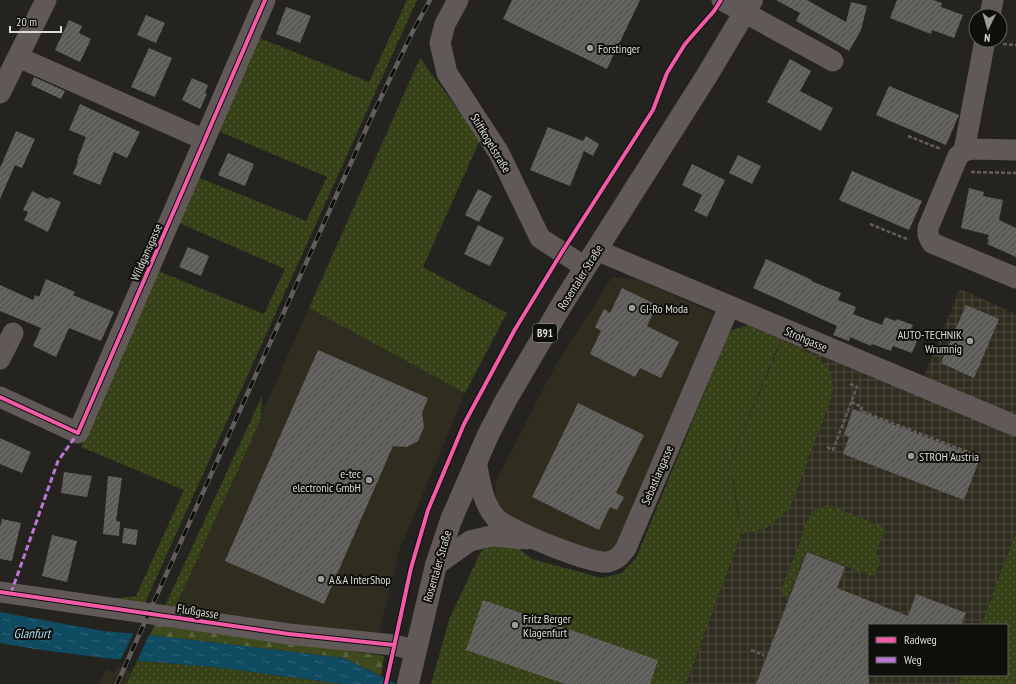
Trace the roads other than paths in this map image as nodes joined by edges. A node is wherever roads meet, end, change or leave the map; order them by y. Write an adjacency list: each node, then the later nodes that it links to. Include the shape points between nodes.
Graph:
1 (46, 0): 7 (street)
2 (265, 0): 10 (street, Wildgansgasse)
3 (458, 0): 13 (street, Stiftkogelstraße, via 445,24 440,43 447,73 500,153 540,238)
4 (722, 0): 5 (street)
5 (748, 6): 8 (street); 13 (main road, Rosentaler Straße / B91)
6 (983, 48): 12 (street)
7 (18, 57): 9 (street); 10 (street)
8 (833, 61)
9 (0, 93)
10 (206, 140): 18 (street, Wildgansgasse, via 78,433)
11 (1016, 150): 12 (street, via 973,149)
12 (958, 160): 14 (street, via 928,228 928,235 932,243)
13 (591, 259): 15 (street, Strohgasse); 20 (main road, Rosentaler Straße / B91, via 506,400)
14 (1016, 278)
15 (729, 307): 19 (street, Strohgasse); 21 (street, Sebastiangasse, via 626,548 618,559 606,563 592,561)
16 (13, 333): 17 (street)
17 (0, 359)
18 (0, 397)
19 (1016, 426)
20 (476, 461): 21 (street, Sebastiangasse, via 486,505 496,519); 22 (main road, Rosentaler Straße / B91)
21 (532, 539): 22 (street, Sebastiangasse, via 491,536 470,541)
22 (436, 564): 24 (main road, Rosentaler Straße / B91)
23 (0, 592): 24 (street, Flußgasse, via 289,634 394,645)
24 (412, 666)

